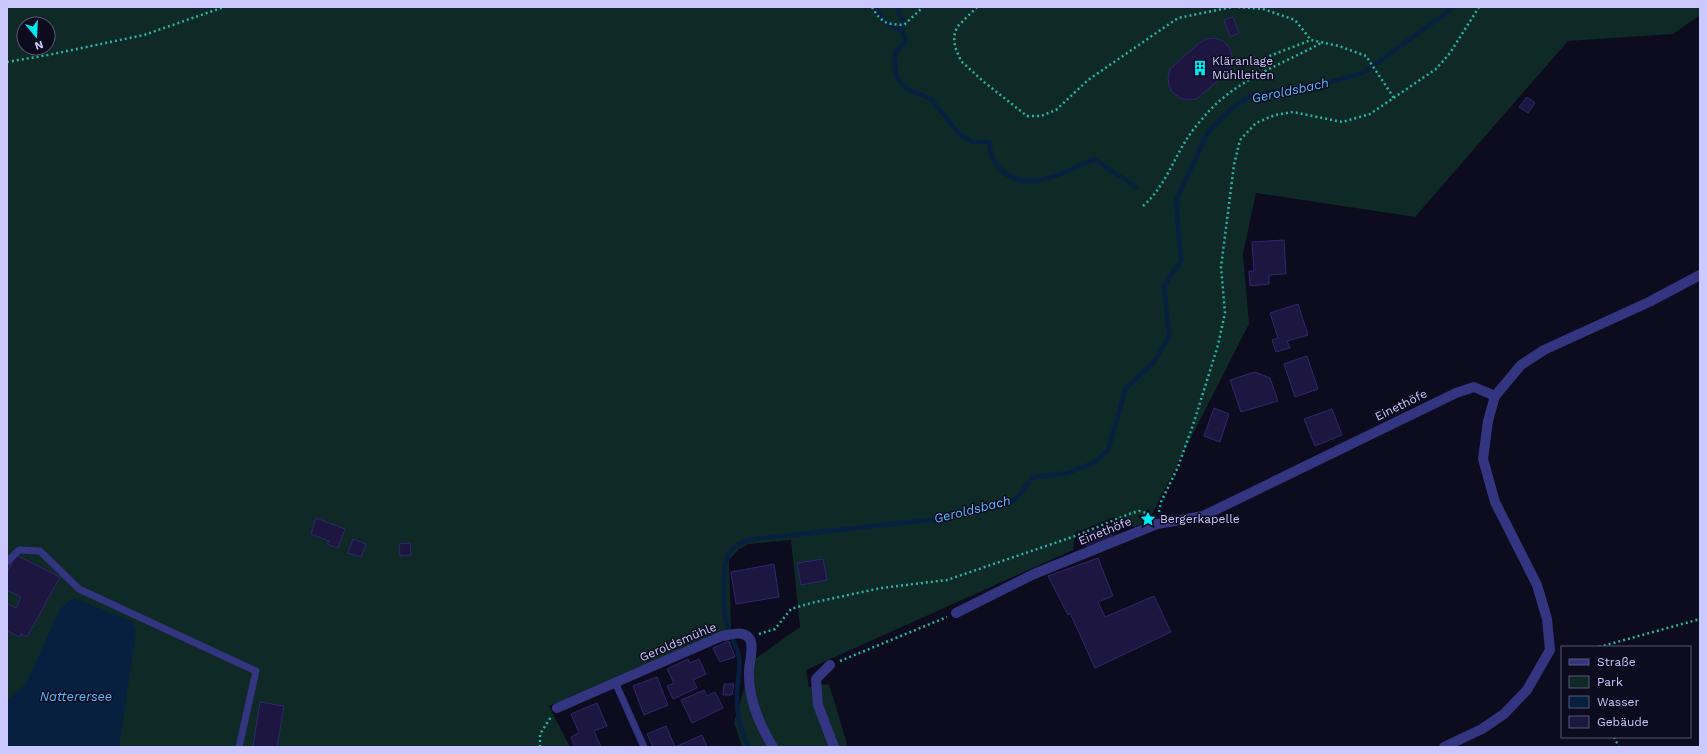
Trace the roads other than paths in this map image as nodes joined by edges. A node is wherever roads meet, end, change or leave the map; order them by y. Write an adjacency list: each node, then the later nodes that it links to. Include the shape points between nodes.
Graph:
1 (1700, 275): 2 (street, via 1649,302 1544,350 1521,365)
2 (1495, 396): 4 (street, Einethöfe, via 1474,387 1456,393 1203,516 1157,524 1034,574); 12 (street, via 1488,421 1483,459 1495,502 1537,585 1547,619 1550,650 1527,690 1504,714 1482,730)
3 (7, 562): 8 (lane, via 20,550 40,551 79,589 256,671)
4 (956, 613)
5 (830, 665): 11 (street, via 816,679 818,705)
6 (615, 682): 7 (street, Geroldsmühle); 9 (lane); 10 (street, Geroldsmühle, via 722,636 745,635 751,644 750,692 756,716)
7 (557, 708)
8 (239, 747)
9 (644, 747)
10 (773, 747)
11 (834, 747)
12 (1444, 747)

